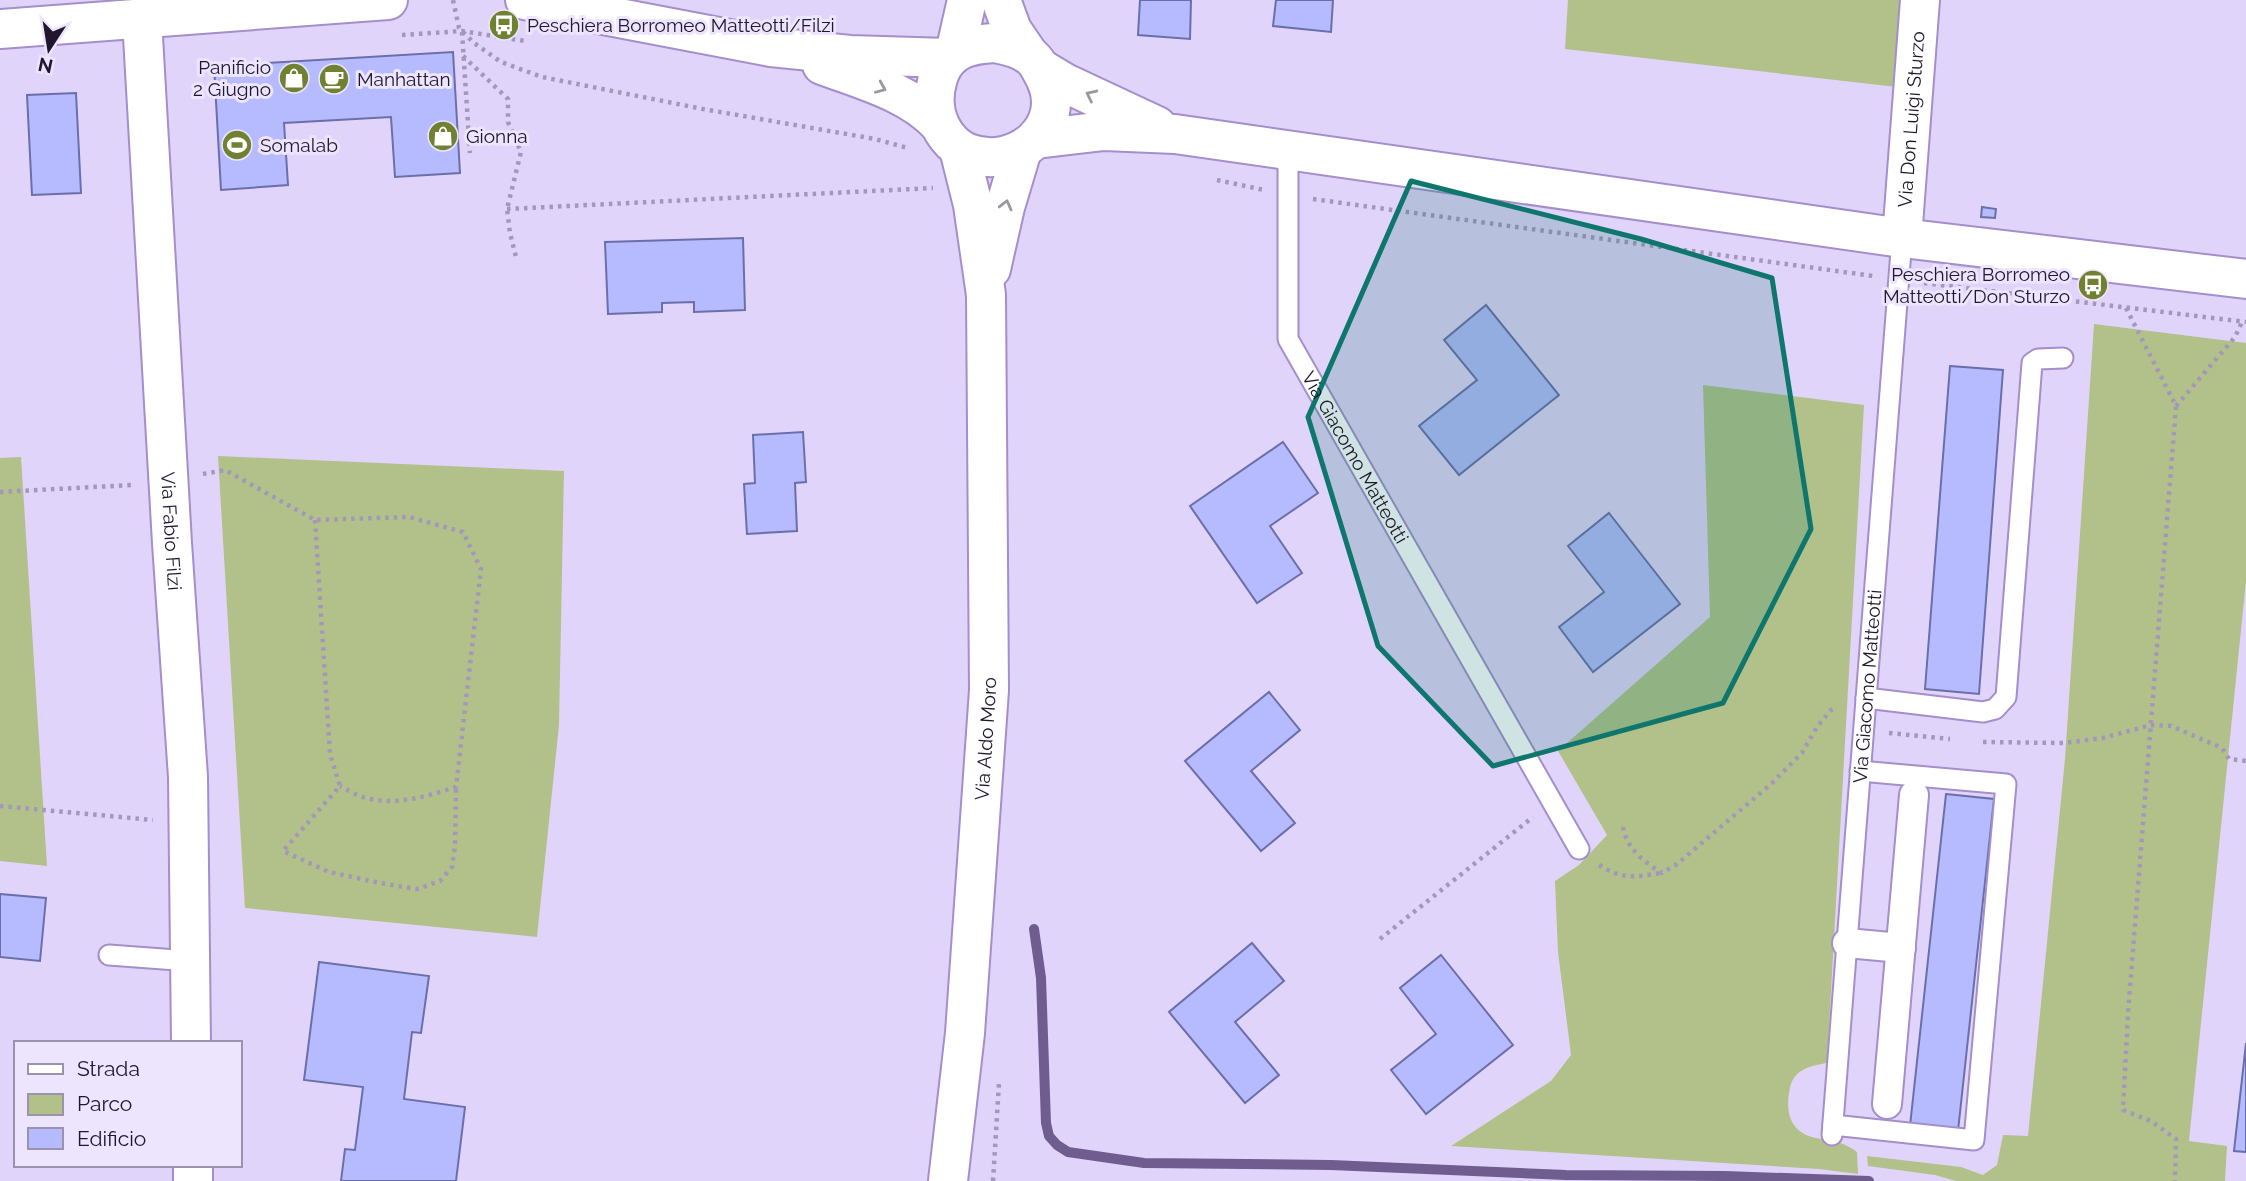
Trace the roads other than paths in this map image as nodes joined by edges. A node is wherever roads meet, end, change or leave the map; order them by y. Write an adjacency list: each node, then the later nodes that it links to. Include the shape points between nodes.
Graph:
1 (388, 0): 6 (street)
2 (525, 0): 9 (street)
3 (967, 0): 10 (street)
4 (1001, 0): 11 (street, via 1012,30)
5 (1920, 0): 16 (street, Via Don Luigi Sturzo)
6 (282, 4): 7 (street)
7 (142, 19): 8 (street); 27 (street, Via Fabio Filzi, via 188,777)
8 (0, 29)
9 (771, 47): 10 (street, via 850,55); 13 (street, one-way to 13, via 882,87 917,105)
10 (952, 55): 11 (street, via 978,44 995,43 1010,46); 13 (street, via 935,93)
11 (1034, 61): 12 (street, one-way to 11, via 1088,94); 14 (street, via 1048,84 1050,104 1046,122)
12 (1175, 134): 14 (street, via 1104,131); 15 (street)
13 (937, 141): 14 (street, via 987,159 1006,157); 18 (street, Via Aldo Moro, via 973,205)
14 (1029, 145): 18 (street, Via Aldo Moro, one-way to 14, via 1005,207)
15 (1288, 151): 16 (street); 23 (lane, Via Giacomo Matteotti, via 1288,339)
16 (1902, 238): 17 (street); 20 (lane, Via Giacomo Matteotti)
17 (2246, 279)
18 (986, 295): 30 (street, Via Aldo Moro, via 989,690 965,1033)
19 (2063, 358): 20 (lane, via 2032,363 2006,697 1995,709 1983,712)
20 (1866, 701): 21 (lane, Via Giacomo Matteotti)
21 (1860, 771): 24 (lane, Via Giacomo Matteotti); 24 (lane, Via Giacomo Matteotti, via 2007,784 1974,1140 1832,1130)
22 (1914, 795): 25 (street)
23 (1579, 849)
24 (1847, 943): 25 (street)
25 (1901, 948): 29 (street)
26 (109, 955): 27 (lane)
27 (190, 961): 28 (street, Via Fabio Filzi)
28 (191, 1041)
29 (1887, 1104)
30 (948, 1181)

